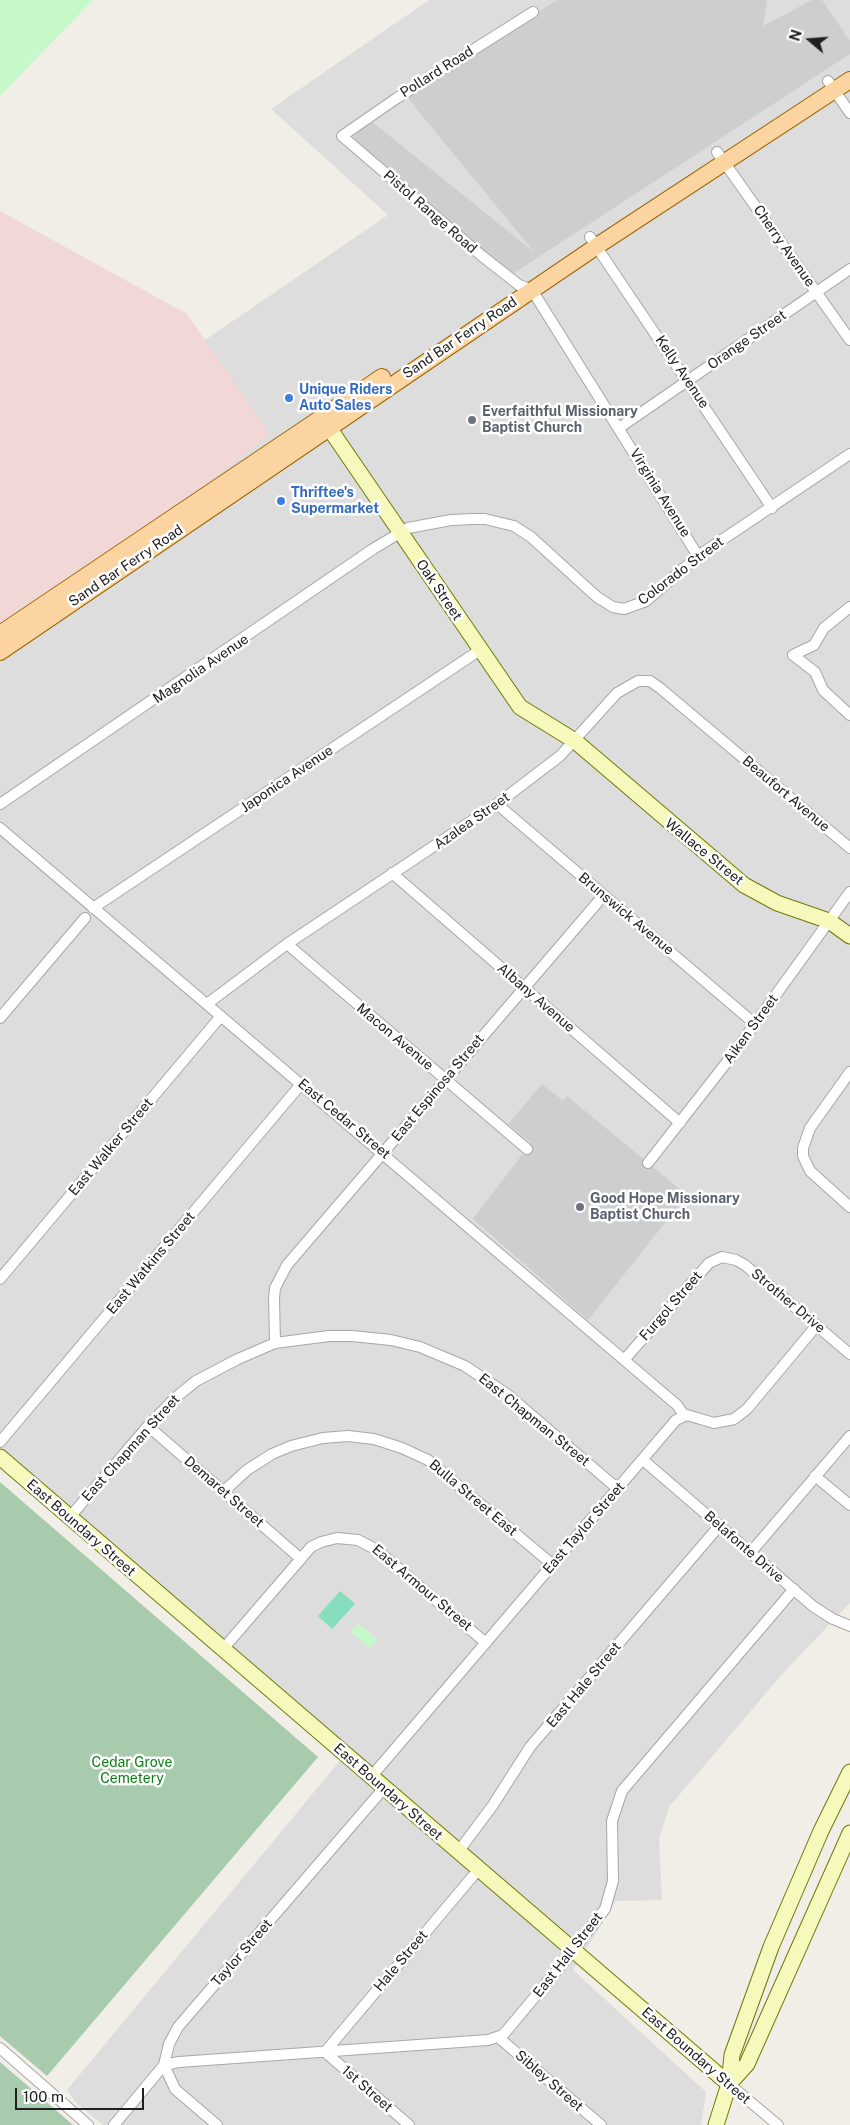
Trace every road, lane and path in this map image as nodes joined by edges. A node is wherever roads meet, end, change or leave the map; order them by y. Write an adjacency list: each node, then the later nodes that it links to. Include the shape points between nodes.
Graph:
1 (533, 12): 6 (street, Pollard Road)
2 (850, 68): 4 (main road, Sand Bar Ferry Road)
3 (850, 80): 4 (main road, Sand Bar Ferry Road)
4 (831, 86): 5 (street); 7 (main road, Sand Bar Ferry Road)
5 (850, 113)
6 (342, 136): 10 (street, Pistol Range Road)
7 (721, 156): 8 (main road, Sand Bar Ferry Road); 11 (street, Cherry Avenue)
8 (594, 241): 10 (main road, Sand Bar Ferry Road); 13 (street, Kelly Avenue)
9 (850, 269): 11 (street, Orange Street)
10 (525, 287): 14 (main road, Sand Bar Ferry Road); 15 (street, Virginia Avenue)
11 (817, 292): 12 (street, Cherry Avenue); 13 (street, Orange Street)
12 (850, 340)
13 (688, 381): 15 (street, Orange Street); 17 (street, Kelly Avenue)
14 (325, 423): 18 (main road, Oak Street); 21 (main road, Sand Bar Ferry Road); 23 (main road, Sand Bar Ferry Road)
15 (619, 428): 19 (street, Virginia Avenue)
16 (850, 454): 17 (street, Colorado Street)
17 (772, 508): 19 (street, Colorado Street)
18 (400, 532): 19 (street, Colorado Street, via 422,525 473,519 514,526 535,540 596,597 618,609 646,601); 22 (main road, Oak Street); 27 (street, Magnolia Avenue)
19 (698, 556)
20 (850, 607): 24 (street, via 824,628 814,645 793,655 815,672 822,690)
21 (0, 634)
22 (480, 650): 26 (main road, Oak Street, via 520,707); 34 (street, Japonica Avenue)
23 (0, 652)
24 (850, 715)
25 (721, 739): 26 (street, Azalea Street, via 655,684 643,680 618,694); 30 (street, Beaufort Avenue)
26 (575, 742): 28 (street, Azalea Street); 36 (main road, Wallace Street, via 744,885 777,903)
27 (0, 804)
28 (497, 804): 31 (street, Azalea Street); 33 (street, Brunswick Avenue)
29 (0, 828): 34 (street, East Cedar Street)
30 (850, 848)
31 (392, 873): 38 (street, Azalea Street); 39 (street, Albany Avenue)
32 (850, 892): 36 (street, Aiken Street)
33 (603, 896): 39 (street, East Espinosa Street); 43 (street, Brunswick Avenue)
34 (93, 908): 40 (street, East Cedar Street)
35 (85, 918): 42 (street)
36 (828, 920): 37 (main road, Wallace Street); 43 (street, Aiken Street)
37 (850, 936)
38 (287, 944): 40 (street, Azalea Street); 45 (street, Macon Avenue)
39 (524, 988): 45 (street, East Espinosa Street); 47 (street, Albany Avenue)
40 (207, 1004): 41 (street, East Cedar Street)
41 (222, 1016): 46 (street, East Cedar Street); 53 (street, East Walker Street)
42 (0, 1018)
43 (754, 1024): 47 (street, Aiken Street)
44 (850, 1072): 51 (street, via 810,1128 803,1144 803,1156 810,1171)
45 (446, 1079): 48 (street, Macon Avenue); 49 (street, East Espinosa Street)
46 (302, 1084): 49 (street, East Cedar Street); 61 (street, East Watkins Street)
47 (680, 1122): 50 (street, Aiken Street)
48 (527, 1149)
49 (383, 1152): 55 (street, East Espinosa Street, via 287,1265 274,1298); 57 (street, East Cedar Street)
50 (648, 1162)
51 (850, 1207)
52 (722, 1257): 54 (street, Strother Drive, via 745,1265); 57 (street, Furgol Street, via 710,1262)
53 (0, 1279)
54 (817, 1325): 56 (street, Strother Drive); 58 (street, via 747,1409 734,1419 714,1423)
55 (275, 1343): 59 (street, East Chapman Street, via 196,1381 174,1398); 65 (street, East Chapman Street, via 329,1336 366,1336 404,1343 450,1358 508,1395)
56 (850, 1354)
57 (624, 1360): 58 (street, East Cedar Street, via 677,1405)
58 (684, 1415): 63 (street, East Taylor Street, via 676,1420)
59 (148, 1426): 66 (street, Demaret Street); 68 (street, East Chapman Street)
60 (850, 1436): 64 (street)
61 (0, 1442)
62 (0, 1458): 68 (main road, East Boundary Street)
63 (643, 1460): 65 (street, East Taylor Street); 69 (street, Belafonte Drive)
64 (815, 1476): 67 (street); 70 (street)
65 (618, 1489): 72 (street, East Taylor Street)
66 (223, 1492): 71 (street, Demaret Street); 72 (street, Bulla Street East, via 247,1470 291,1446 323,1438 374,1439 428,1460)
67 (850, 1505)
68 (69, 1518): 76 (main road, East Boundary Street)
69 (720, 1525): 70 (street, Belafonte Drive); 81 (street, East Hale Street, via 530,1747)
70 (751, 1552): 73 (street, Belafonte Drive)
71 (301, 1558): 75 (street, East Armour Street, via 311,1548 328,1540 346,1538 367,1543); 76 (street, East Armour Street)
72 (553, 1565): 75 (street, East Taylor Street)
73 (794, 1589): 74 (street, Belafonte Drive, via 821,1613); 85 (street, East Hall Street, via 622,1791 612,1821 613,1881 608,1902)
74 (850, 1626)
75 (486, 1643): 78 (street, East Taylor Street)
76 (223, 1649): 78 (main road, East Boundary Street)
77 (850, 1772): 83 (main road)
78 (371, 1777): 79 (main road, East Boundary Street)
79 (384, 1788): 81 (main road, East Boundary Street); 89 (street, Taylor Street, via 178,2027 169,2044)
80 (850, 1833): 84 (main road)
81 (458, 1852): 82 (main road, East Boundary Street)
82 (478, 1870): 85 (main road, East Boundary Street); 88 (street, Hale Street)
83 (788, 1902): 84 (main road); 90 (main road, via 732,2056)
84 (813, 1912): 90 (main road, via 748,2064)
85 (573, 1951): 86 (street, East Hall Street); 90 (main road, East Boundary Street)
86 (498, 2037): 88 (street); 95 (street, Sibley Street)
87 (0, 2048): 91 (street)
88 (325, 2052): 89 (street); 94 (street, 1st Street)
89 (164, 2065): 92 (street, Taylor Street); 93 (street, via 175,2089)
90 (729, 2084): 96 (main road); 97 (street, East Boundary Street)
91 (88, 2125)
92 (114, 2125)
93 (217, 2125)
94 (409, 2125)
95 (600, 2125)
96 (716, 2125)
97 (778, 2125)

